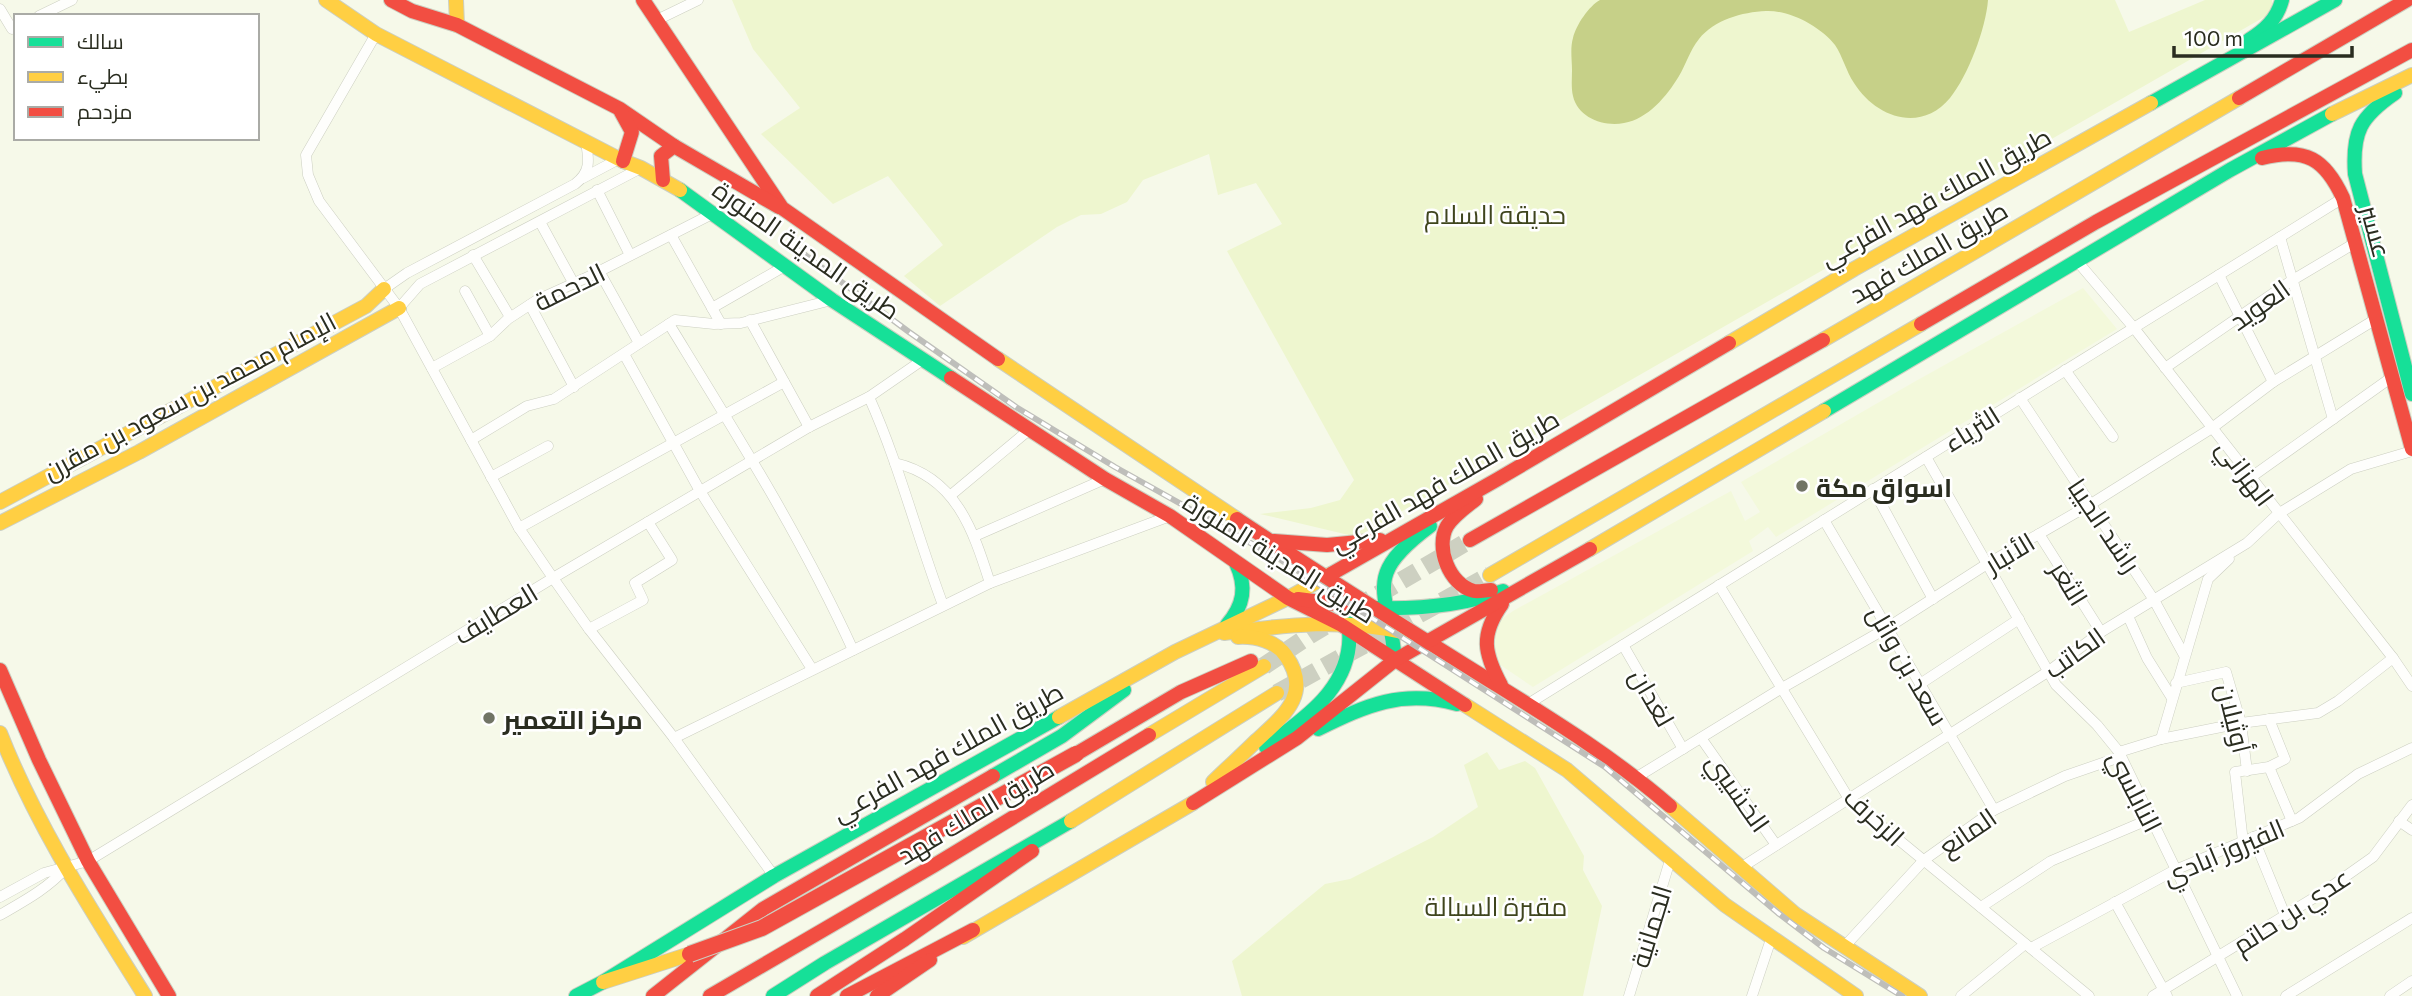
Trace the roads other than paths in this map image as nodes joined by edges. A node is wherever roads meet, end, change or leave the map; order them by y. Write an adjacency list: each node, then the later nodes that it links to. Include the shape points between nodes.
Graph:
1 (72, 0): 11 (street)
2 (326, 0): 16 (main road, طريق المدينة المنورة)
3 (391, 0): 13 (main road, طريق المدينة المنورة)
4 (456, 0): 13 (main road)
5 (643, 0): 31 (main road, طريق المدينة المنورة)
6 (698, 0): 12 (street)
7 (2282, 0): 19 (main road, via 2278,16 2261,33)
8 (2335, 0): 19 (main road, طريق الملك فهد الفرعي)
9 (2407, 0): 105 (main road, طريق الملك فهد)
10 (0, 9): 14 (street)
11 (43, 14)
12 (663, 17)
13 (457, 25): 21 (main road, طريق المدينة المنورة)
14 (14, 28): 15 (street)
15 (0, 34)
16 (376, 34): 22 (main road, طريق المدينة المنورة); 45 (street, via 306,155 310,183 319,201)
17 (2412, 50): 110 (main road, via 2085,229)
18 (2412, 75): 26 (main road)
19 (2196, 78): 87 (main road, طريق الملك فهد الفرعي, via 1854,269)
20 (2412, 82): 66 (main road, عسير, via 2361,120 2353,155)
21 (620, 109): 23 (main road, طريق المدينة المنورة); 24 (main road, via 632,132)
22 (586, 142): 24 (main road, طريق المدينة المنورة); 27 (street, via 589,164)
23 (674, 146): 28 (main road, via 660,156); 31 (main road, طريق المدينة المنورة)
24 (621, 160): 25 (main road, طريق المدينة المنورة); 27 (street)
25 (641, 168): 28 (main road, طريق المدينة المنورة); 29 (street)
26 (2230, 170): 30 (main road, عسير, via 2276,153 2312,159 2333,176); 39 (main road)
27 (583, 178): 45 (street)
28 (663, 180): 32 (main road, طريق المدينة المنورة)
29 (597, 190): 33 (street); 38 (street)
30 (2343, 198): 35 (street, الثرياء); 36 (main road, عسير)
31 (782, 208): 104 (main road, طريق المدينة المنورة, via 1036,386)
32 (712, 214): 34 (street, الدحمة); 40 (main road, طريق المدينة المنورة)
33 (540, 222): 37 (street); 44 (street)
34 (671, 235): 38 (street, الدحمة); 50 (street)
35 (2280, 237): 42 (street, الثرياء); 43 (street)
36 (2355, 243): 43 (street, العويد); 53 (main road, عسير)
37 (474, 255): 49 (street, via 420,284); 51 (street)
38 (630, 256): 41 (street, الدحمة)
39 (2077, 261): 57 (street, الهزاني); 109 (main road)
40 (785, 266): 47 (main road, طريق المدينة المنورة); 50 (street)
41 (599, 271): 44 (street, الدحمة); 59 (street)
42 (2219, 275): 52 (street); 57 (street, الثرياء)
43 (2291, 281): 52 (street, العويد); 61 (street)
44 (574, 284): 48 (street, الدحمة)
45 (384, 289): 49 (street); 93 (main road, الإمام محمد بن سعود بن مقرن, via 366,306)
46 (465, 291): 58 (street)
47 (832, 300): 54 (street); 62 (main road, طريق المدينة المنورة)
48 (530, 304): 51 (street, الدحمة); 69 (street)
49 (399, 308): 63 (street); 99 (main road, الإمام محمد بن سعود بن مقرن, via 125,460)
50 (712, 308): 56 (street)
51 (510, 317): 58 (street, الدحمة)
52 (2240, 317): 64 (street, العويد); 68 (street)
53 (2376, 319): 61 (street, الأنبار); 66 (main road, عسير)
54 (750, 320): 56 (street); 67 (street)
55 (669, 324): 56 (street, via 675,320); 59 (street); 73 (street)
56 (721, 324)
57 (2133, 328): 64 (street, الهزاني); 65 (street, الثرياء)
58 (491, 336): 63 (street, الدحمة)
59 (639, 344): 60 (street)
60 (624, 354): 69 (street); 80 (street)
61 (2314, 357): 68 (street, الأنبار); 74 (street)
62 (924, 359): 71 (street, العطايف); 77 (main road, طريق المدينة المنورة)
63 (432, 368): 79 (street)
64 (2165, 368): 76 (street, الهزاني)
65 (2065, 370): 72 (street, الثرياء); 78 (street)
66 (2403, 373): 70 (main road, عسير); 74 (street); 82 (main road, عسير)
67 (784, 382): 73 (street); 75 (street)
68 (2273, 383): 76 (street, الأنبار)
69 (573, 387): 79 (street, via 554,399 527,406)
70 (2412, 394)
71 (869, 397): 75 (street, العطايف); 85 (street)
72 (2020, 398): 83 (street, الثرياء); 94 (street, راشد الجيبا)
73 (725, 415): 80 (street); 84 (street)
74 (2333, 419): 88 (street)
75 (809, 427): 84 (street, العطايف)
76 (2212, 428): 88 (street, الهزاني); 94 (street, الأنبار)
77 (1029, 430): 89 (main road, طريق المدينة المنورة); 92 (street)
78 (2113, 437)
79 (471, 440): 86 (street)
80 (673, 444): 91 (street); 100 (street)
81 (548, 446): 86 (street)
82 (2412, 450): 95 (street, الكاتب, via 2351,469)
83 (1926, 457): 90 (street, الثرياء); 108 (street, النابلسي)
84 (752, 460): 91 (street, العطايف); 131 (street, via 825,589)
85 (895, 463): 92 (street, via 916,468); 120 (street)
86 (491, 477): 100 (street)
87 (1498, 478): 103 (main road, طريق الملك فهد الفرعي); 109 (main road, via 1447,526 1442,542 1448,568 1475,591 1494,590); 121 (main road, via 1399,551 1382,591)
88 (2250, 478): 95 (street, الهزاني)
89 (1105, 479): 96 (main road, طريق المدينة المنورة); 102 (street)
90 (1873, 489): 97 (street, الثرياء); 117 (street)
91 (700, 491): 98 (street, العطايف); 136 (street)
92 (951, 495): 102 (street)
93 (0, 502)
94 (2091, 504): 101 (street, الأنبار); 118 (street, راشد الجيبا)
95 (2278, 514): 106 (street, الكاتب); 134 (street, الهزاني)
96 (1170, 516): 107 (main road, طريق المدينة المنورة); 113 (street)
97 (1824, 520): 114 (street, الثرياء); 125 (street, سعد بن وائل)
98 (648, 522): 112 (street, العطايف); 126 (street, via 672,560 635,583 643,600)
99 (0, 523)
100 (519, 527): 112 (street)
101 (2039, 534): 108 (street, الأنبار); 128 (street, الثغر)
102 (975, 536): 113 (street)
103 (1393, 538): 104 (main road, via 1330,545); 111 (main road, طريق الملك فهد الفرعي)
104 (1269, 540): 111 (main road, طريق المدينة المنورة)
105 (1471, 540)
106 (2247, 543): 118 (street, الكاتب); 133 (street, via 2208,579)
107 (1234, 561): 116 (main road, طريق المدينة المنورة); 127 (main road, via 1245,592 1238,612)
108 (1987, 564): 117 (street, الأنبار); 123 (street, النابلسي)
109 (1552, 571): 115 (main road); 121 (main road, via 1454,605)
110 (1490, 575)
111 (1324, 577): 116 (main road, طريق الملك فهد الفرعي); 119 (main road); 121 (main road, طريق المدينة المنورة)
112 (553, 578): 126 (street); 176 (street, العطايف)
113 (990, 583): 120 (street)
114 (1720, 585): 130 (street, الثرياء); 143 (street, الزخرف)
115 (1511, 594): 129 (main road); 142 (main road, via 1491,619 1486,634 1487,656)
116 (1288, 598): 119 (main road); 124 (main road, طريق المدينة المنورة); 127 (main road, طريق الملك فهد الفرعي)
117 (1933, 599): 125 (street, الأنبار)
118 (2154, 600): 122 (street, الكاتب); 133 (street, راشد الجيبا)
119 (1345, 604): 121 (main road); 124 (main road)
120 (943, 605): 131 (street)
121 (1385, 615): 124 (main road); 129 (main road); 135 (main road)
122 (2128, 616): 128 (street, الكاتب); 145 (street)
123 (2019, 619): 138 (street, النابلسي); 140 (street)
124 (1346, 626): 132 (main road, via 1286,625 1219,634); 135 (main road, طريق المدينة المنورة); 163 (main road, via 1347,658 1332,691)
125 (1887, 628): 140 (street, سعد بن وائل); 143 (street, الأنبار)
126 (589, 629): 152 (street)
127 (1224, 629): 132 (main road, طريق الملك فهد الفرعي)
128 (2101, 632): 138 (street, الكاتب)
129 (1429, 641): 135 (main road); 142 (main road)
130 (1623, 645): 146 (street, الثرياء); 157 (street, لغدان)
131 (853, 650): 136 (street)
132 (1175, 652): 163 (main road, via 1245,636 1281,649 1296,679 1288,711); 180 (main road, طريق الملك فهد الفرعي); 200 (main road, via 1062,736 763,909)
133 (2184, 655): 139 (street)
134 (2393, 658): 141 (street, الهزاني); 148 (street, المانع, via 2318,713)
135 (1395, 660): 147 (main road, طريق المدينة المنورة); 153 (main road)
136 (812, 669): 152 (street)
137 (0, 670): 176 (main road)
138 (2049, 671): 151 (street, الكاتب); 158 (street, النابلسي, via 2056,685 2097,724)
139 (2176, 683): 145 (street); 149 (street, أوثيلان, via 2226,672)
140 (1920, 684): 151 (street, سعد بن وائل)
141 (2412, 686)
142 (1502, 687): 146 (main road)
143 (1782, 688): 154 (street, الأنبار); 162 (street, الزخرف)
144 (1278, 693): 169 (main road)
145 (2172, 698): 155 (street)
146 (1528, 704): 161 (main road)
147 (1472, 708): 153 (main road, via 1419,696 1395,700 1359,710); 174 (main road, طريق المدينة المنورة, via 1567,769)
148 (2269, 719): 149 (street, المانع); 159 (street, via 2285,759)
149 (2241, 723): 155 (street, المانع); 160 (street, أوثيلان)
150 (0, 733): 178 (main road, via 12,766)
151 (1950, 735): 162 (street, الكاتب); 165 (street, سعد بن وائل)
152 (674, 738): 180 (street)
153 (1297, 738): 163 (main road)
154 (1701, 738): 157 (street, الأنبار); 173 (street, الخشيبي)
155 (2161, 739): 158 (street, المانع)
156 (2412, 748): 167 (street, الفيروز آبادي, via 2358,774)
157 (1683, 749): 161 (street, الأنبار)
158 (2120, 755): 165 (street, المانع); 166 (street, النابلسي)
159 (2269, 767): 160 (street, أوثيلان); 167 (street)
160 (2247, 771): 172 (street, أوثيلان, via 2235,772)
161 (1637, 777): 177 (main road)
162 (1849, 799): 173 (street, الكاتب); 175 (street, الزخرف)
163 (1189, 805): 187 (main road)
164 (2412, 805): 168 (street, عدي بن حاتم)
165 (1994, 810): 175 (street, المانع)
166 (2150, 819): 179 (street, النابلسي); 183 (street, via 2051,861)
167 (2292, 821): 171 (street, الفيروز آبادي)
168 (2399, 821): 170 (street); 185 (street, عدي بن حاتم, via 2373,856)
169 (1063, 827): 202 (main road); 203 (main road)
170 (2412, 831)
171 (2253, 837): 172 (street, الفيروز آبادي); 185 (street)
172 (2242, 842): 179 (street, الفيروز آبادي)
173 (1776, 845): 177 (street, الكاتب)
174 (1671, 857): 188 (main road, طريق المدينة المنورة); 205 (street, الجمانية)
175 (1924, 860): 183 (street, الزخرف); 190 (street, المانع)
176 (88, 861): 178 (street, العطايف); 198 (main road)
177 (1742, 867): 190 (main road, via 1795,914)
178 (66, 868): 181 (street, العطايف, via 44,873); 184 (street, العطايف, via 44,889); 197 (main road)
179 (2175, 870): 182 (street, الفيروز آبادي); 191 (street, النابلسي)
180 (774, 876): 193 (main road, طريق الملك فهد الفرعي)
181 (0, 897)
182 (2115, 902): 189 (street, الفيروز آبادي); 195 (street)
183 (1981, 907): 189 (street, الزخرف)
184 (0, 915)
185 (2285, 915): 191 (street, عدي بن حاتم)
186 (2412, 918): 213 (street)
187 (973, 930): 196 (main road); 204 (main road)
188 (1771, 939): 194 (main road, طريق المدينة المنورة); 206 (street)
189 (2028, 946): 209 (street, الفيروز آبادي); 210 (street, الزخرف)
190 (1844, 947): 208 (main road)
191 (2218, 957): 195 (street, عدي بن حاتم); 212 (street, النابلسي)
192 (2412, 981): 214 (street)
193 (603, 982): 199 (main road, طريق الملك فهد الفرعي); 201 (main road, طريق الملك فهد, bridge, via 762,928 1181,692 1257,663 968,845)
194 (1836, 990): 207 (main road, طريق المدينة المنورة)
195 (2166, 993): 211 (street, عدي بن حاتم)
196 (883, 994)
197 (145, 996)
198 (169, 996)
199 (576, 996)
200 (653, 996)
201 (710, 996)
202 (773, 996)
203 (817, 996)
204 (847, 996)
205 (1629, 996)
206 (1752, 996)
207 (1856, 996)
208 (1920, 996)
209 (1961, 996)
210 (2090, 996)
211 (2153, 996)
212 (2237, 996)
213 (2286, 996)
214 (2390, 996)

